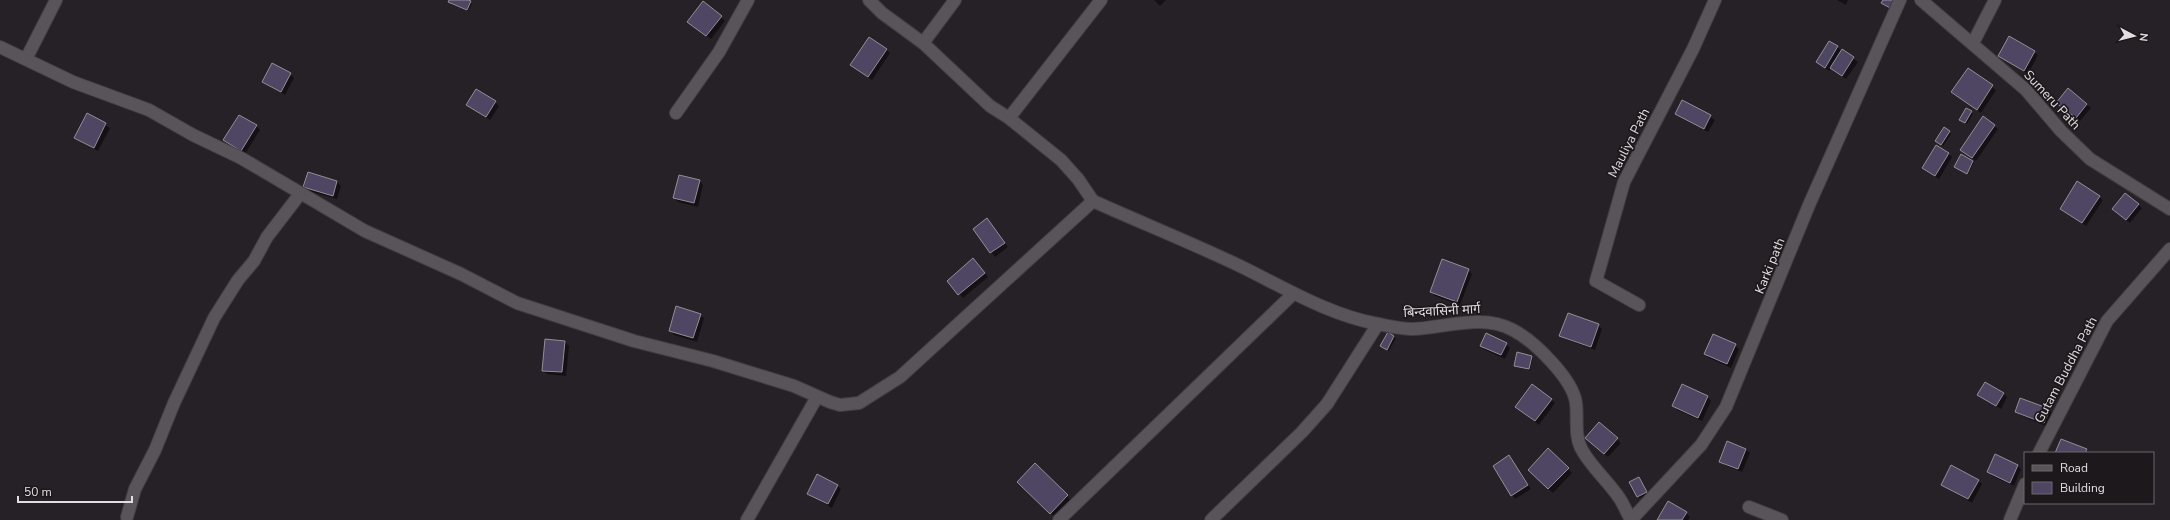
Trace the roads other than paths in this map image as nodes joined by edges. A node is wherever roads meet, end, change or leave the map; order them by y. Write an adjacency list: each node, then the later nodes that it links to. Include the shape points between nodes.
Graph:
1 (56, 0): 13 (street)
2 (748, 0): 14 (street, via 718,52)
3 (869, 0): 11 (street)
4 (955, 0): 11 (street)
5 (1101, 0): 15 (street)
6 (1716, 0): 21 (street, Mauliya Path, via 1624,182 1596,281)
7 (1900, 0): 31 (street, Karki path, via 1809,205 1726,407 1701,445)
8 (1921, 0): 10 (street, Sumeru Path)
9 (1995, 0): 10 (street)
10 (1973, 42): 18 (street, Sumeru Path, via 2026,90 2061,131 2090,159)
11 (923, 43): 15 (street, via 971,90)
12 (0, 47): 13 (street)
13 (26, 59): 16 (street, via 73,82 149,110 241,158)
14 (676, 113)
15 (1009, 118): 17 (street, via 1061,160 1078,179)
16 (300, 194): 23 (street, via 365,231 461,274 517,303 634,341 713,361 794,386); 27 (street, via 267,237 254,261 238,280 214,318 135,489)
17 (1093, 202): 20 (street, बिन्दवासिनी मार्ग, via 1221,257); 23 (street, via 900,377 880,392 860,403 850,405)
18 (2170, 209)
19 (2170, 249): 24 (street, Gutam Buddha Path, via 2107,321)
20 (1293, 294): 22 (street, बिन्दवासिनी मार्ग, via 1340,313); 29 (street)
21 (1640, 305)
22 (1378, 324): 30 (street, via 1327,404 1302,432); 31 (street, बिन्दवासिनी मार्ग, via 1411,329 1478,321 1498,324 1513,330 1545,356 1572,388 1576,403 1578,441 1582,451 1620,499)
23 (817, 397): 28 (street)
24 (2040, 452)
25 (2024, 486): 33 (street)
26 (1749, 507): 32 (street)
27 (127, 516)
28 (747, 520)
29 (1059, 520)
30 (1211, 520)
31 (1631, 520)
32 (1782, 520)
33 (2010, 520)

